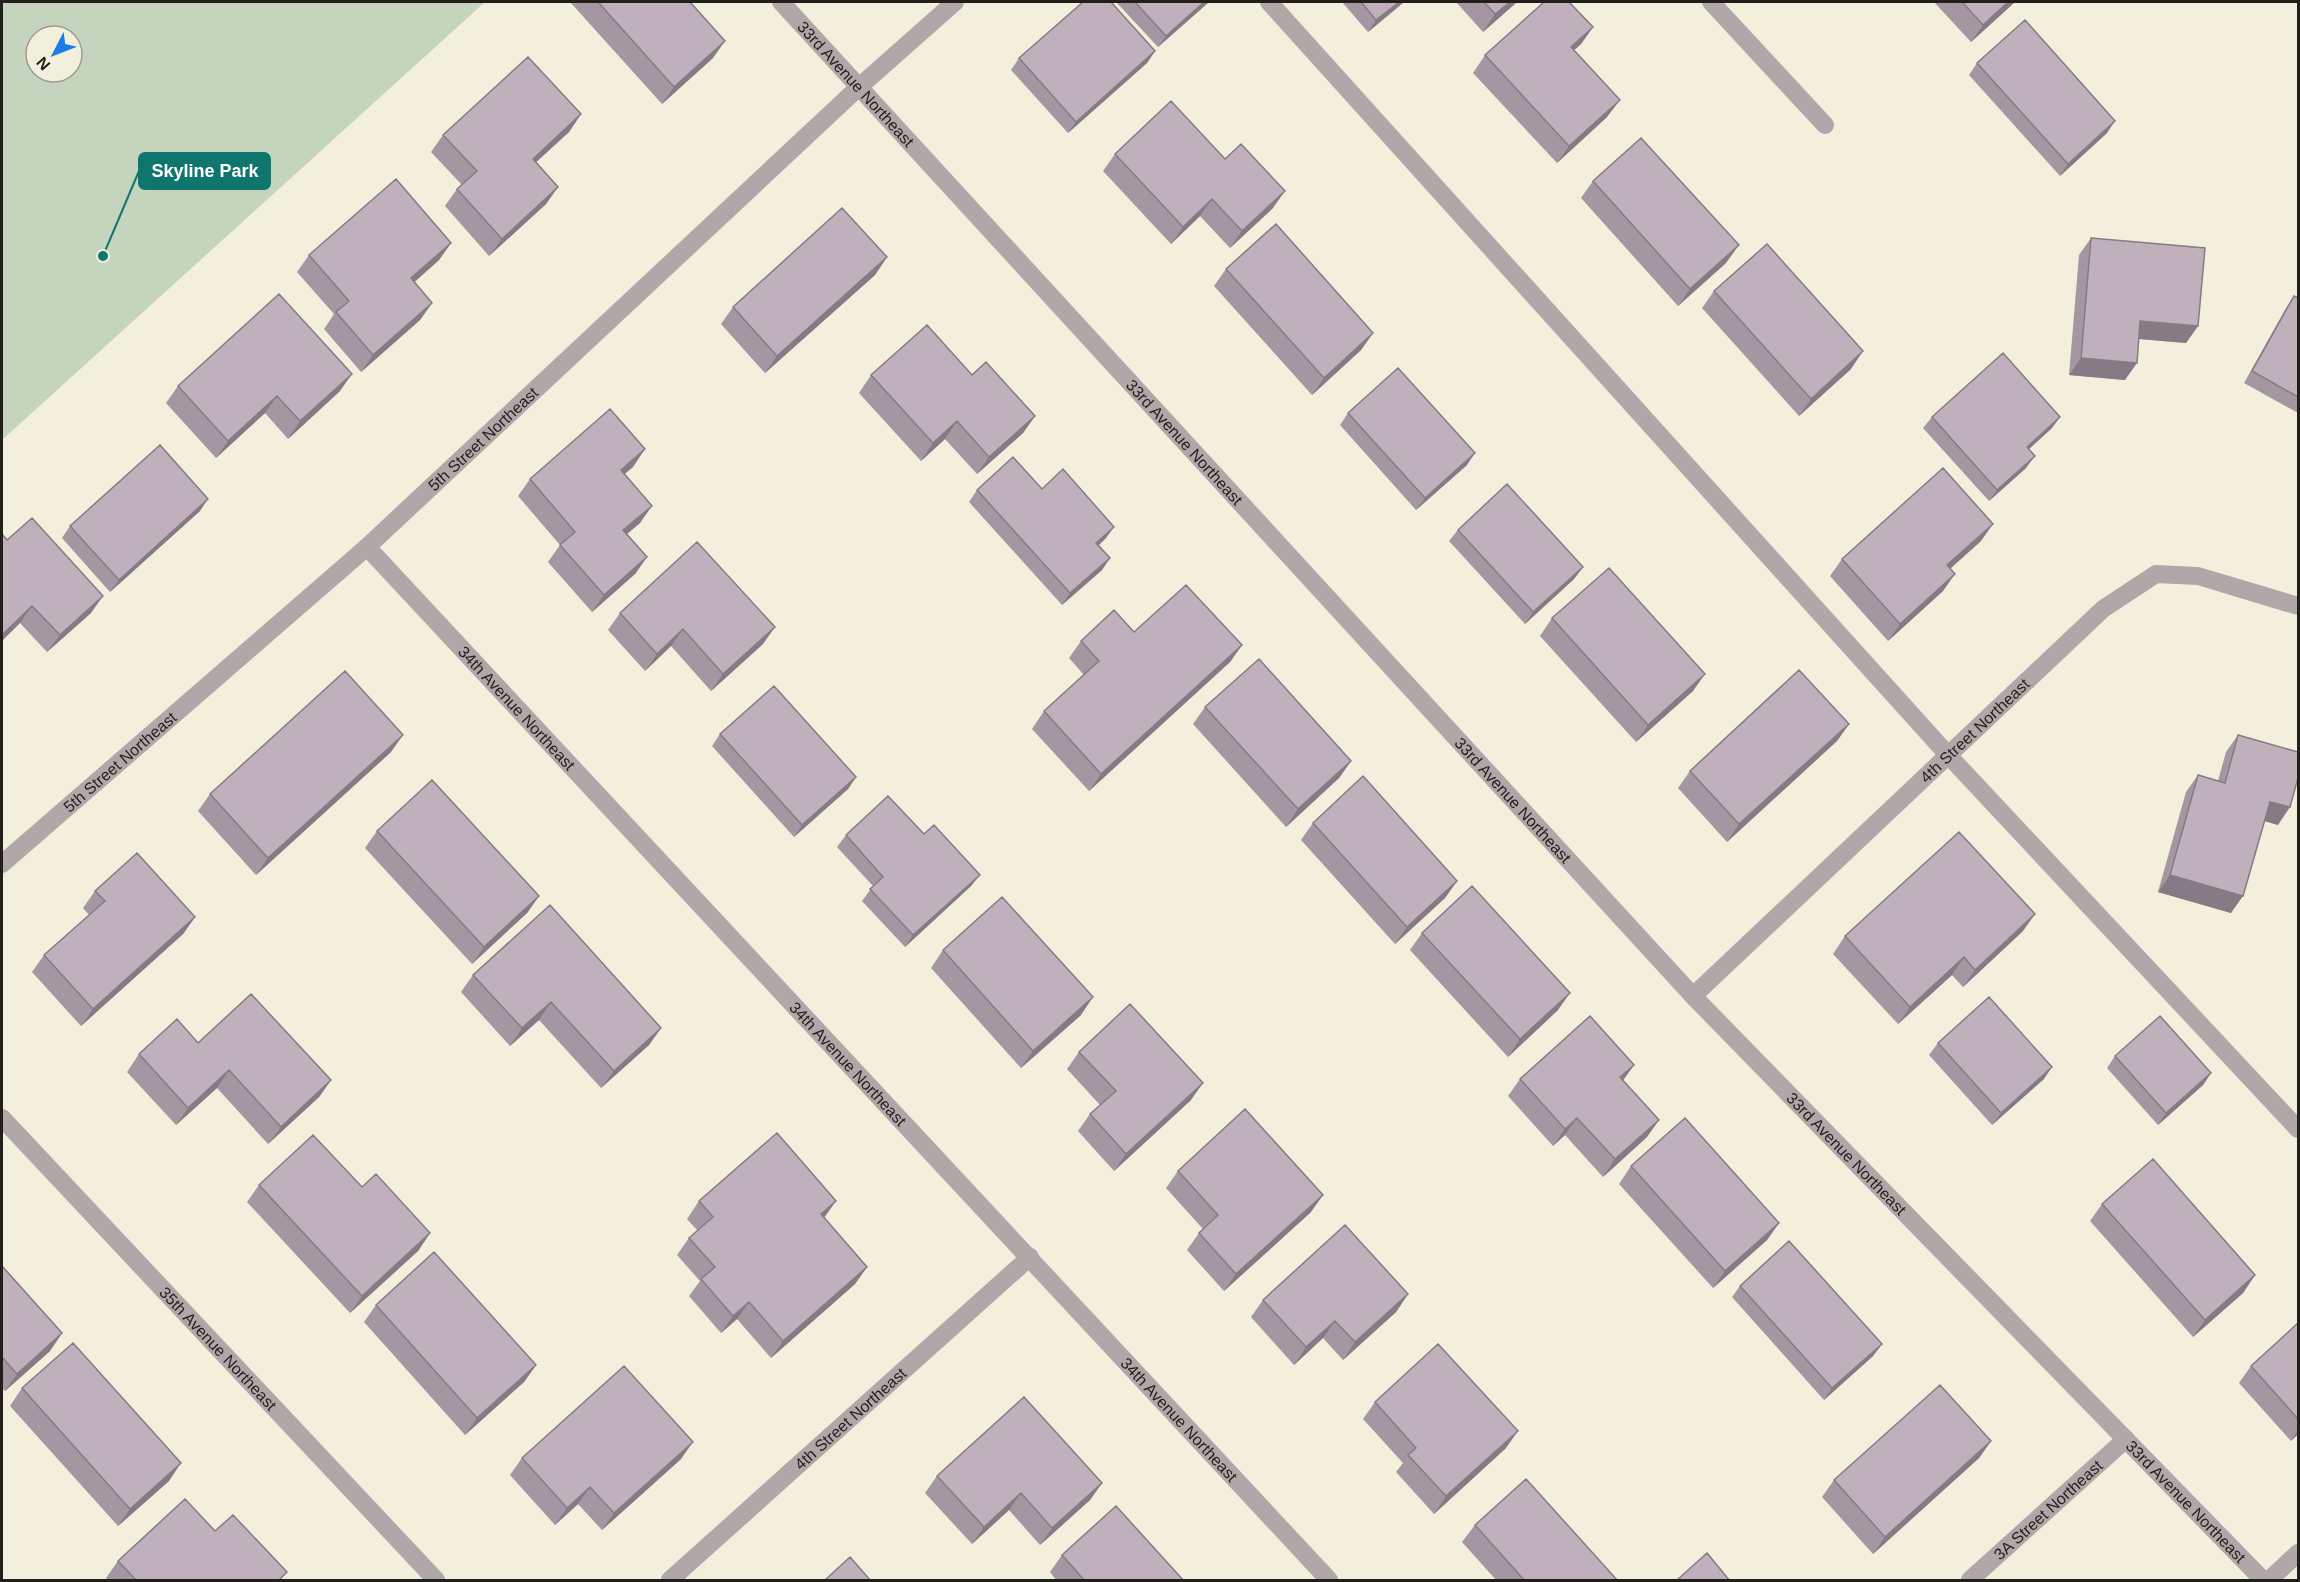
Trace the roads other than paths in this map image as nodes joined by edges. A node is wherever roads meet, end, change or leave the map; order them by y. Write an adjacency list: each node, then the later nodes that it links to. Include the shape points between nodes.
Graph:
1 (781, 2): 5 (street, 33rd Avenue Northeast)
2 (955, 2): 5 (street, 5th Street Northeast)
3 (1269, 2): 9 (street)
4 (1711, 2): 6 (street)
5 (859, 87): 7 (street, 5th Street Northeast); 11 (street, 33rd Avenue Northeast)
6 (1825, 125)
7 (367, 547): 10 (street, 5th Street Northeast); 14 (street, 34th Avenue Northeast)
8 (2298, 606): 9 (street, 4th Street Northeast, via 2198,576 2156,574 2103,609)
9 (1948, 755): 11 (street, 4th Street Northeast); 13 (street)
10 (2, 864)
11 (1693, 996): 15 (street, 33rd Avenue Northeast)
12 (2, 1118): 17 (street, 35th Avenue Northeast)
13 (2298, 1129)
14 (1030, 1257): 18 (street, 4th Street Northeast); 19 (street, 34th Avenue Northeast)
15 (2126, 1439): 20 (street, 3A Street Northeast); 21 (street, 33rd Avenue Northeast)
16 (2298, 1553): 22 (street)
17 (436, 1581)
18 (670, 1581)
19 (1329, 1581)
20 (1970, 1581)
21 (2263, 1581)
22 (2269, 1581)

